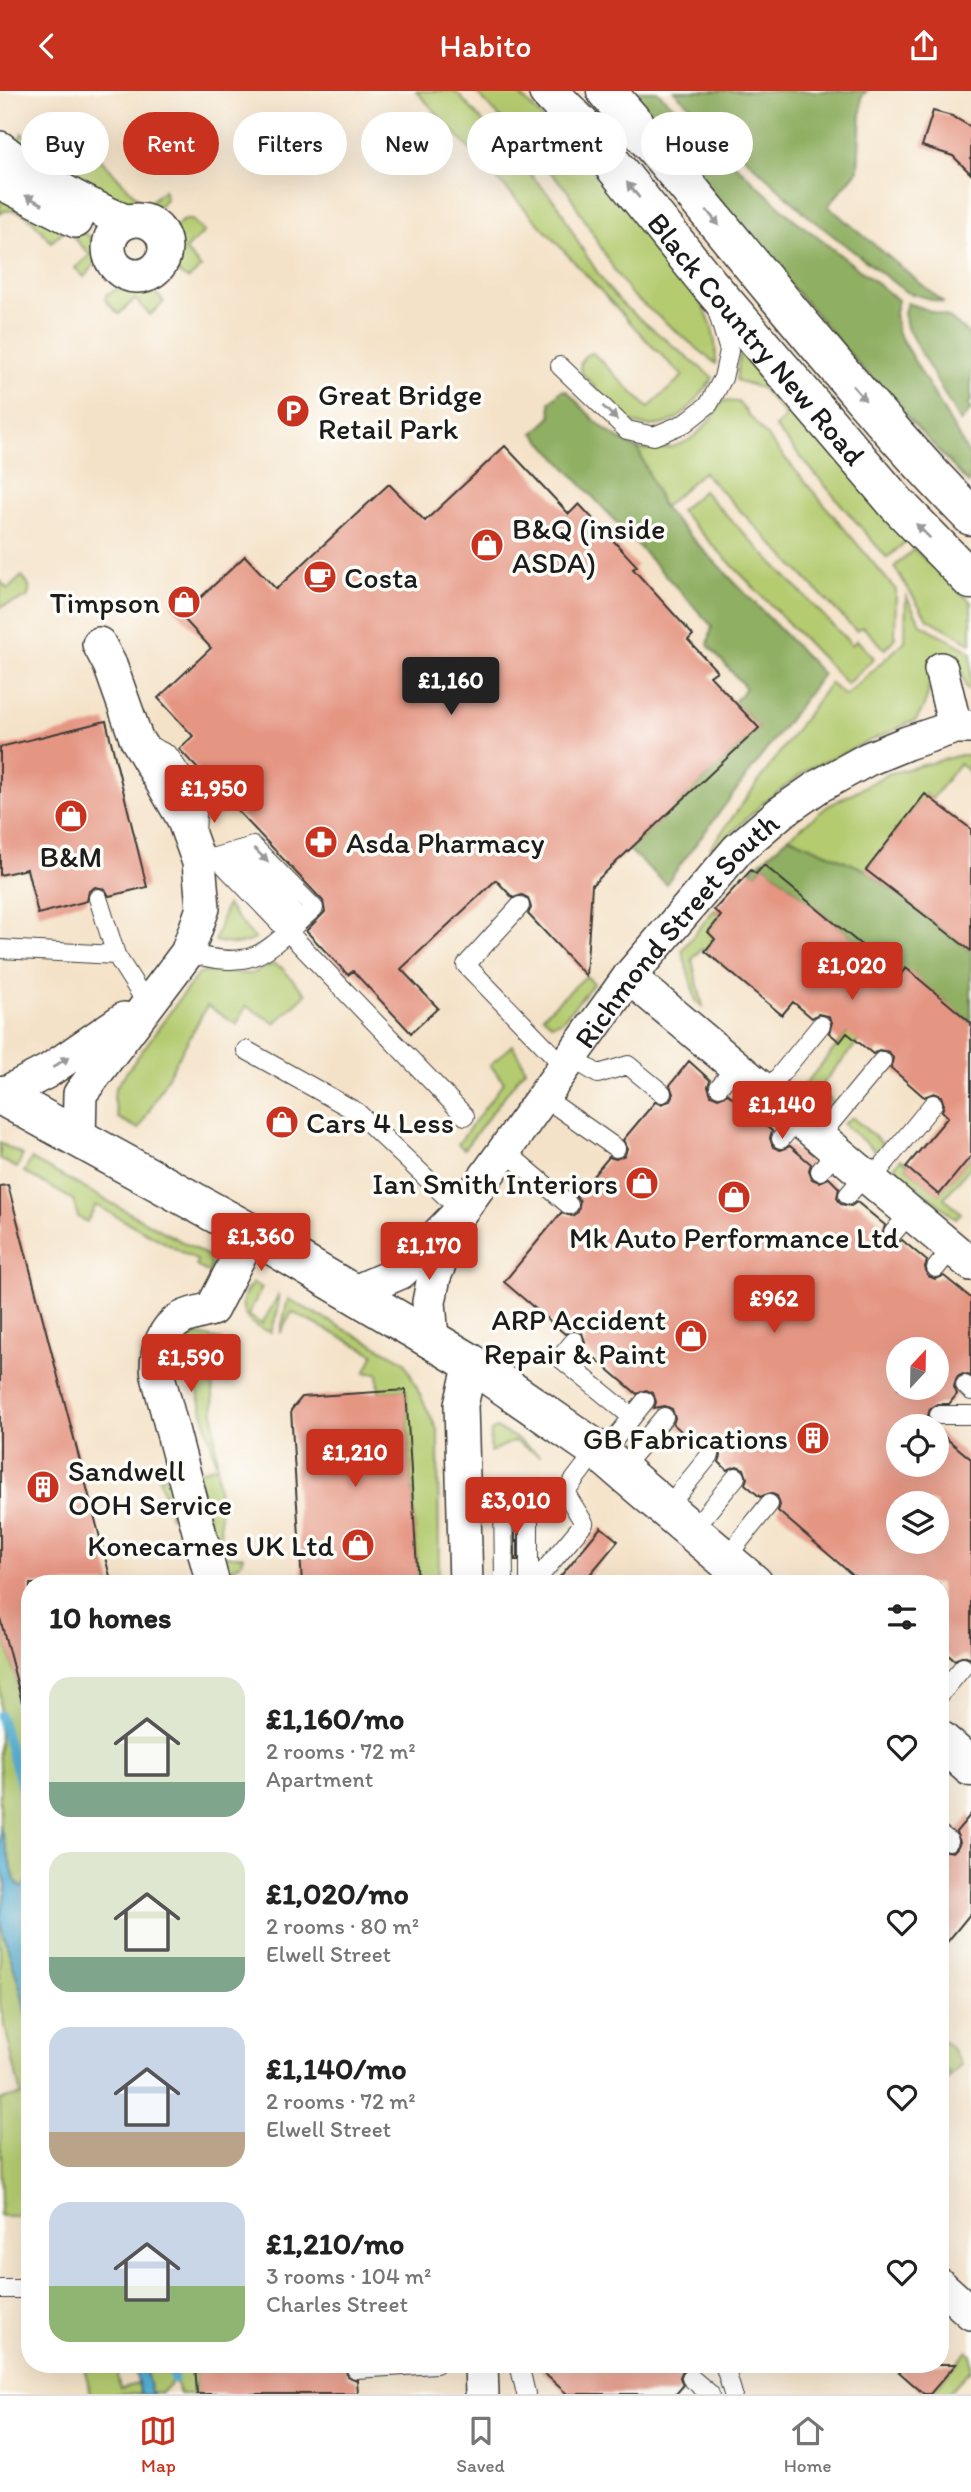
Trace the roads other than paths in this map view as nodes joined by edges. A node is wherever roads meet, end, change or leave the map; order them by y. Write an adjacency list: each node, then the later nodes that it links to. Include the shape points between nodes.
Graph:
1 (548, 91): 5 (main road, Black Country New Road, one-way to 1, via 582,126)
2 (606, 91): 7 (main road, Black Country New Road, one-way to 7, via 813,340)
3 (0, 148): 4 (street, one-way to 4, via 103,212 118,234 100,236)
4 (0, 182)
5 (709, 283): 6 (lane, one-way to 5, via 627,430 654,436 685,422 709,404 723,378 729,351); 8 (main road, Black Country New Road, one-way to 5, via 897,504)
6 (560, 366)
7 (971, 516)
8 (971, 580)
9 (99, 644): 13 (street, via 136,738)
10 (941, 669): 11 (street, Richmond Street South)
11 (963, 727): 20 (street, Richmond Street South, via 868,759 780,813 738,849)
12 (235, 851): 13 (lane); 16 (lane); 16 (lane, one-way to 16, via 253,846 314,908)
13 (203, 857): 16 (lane); 18 (street, via 203,908)
14 (98, 898): 19 (lane)
15 (520, 906): 24 (lane, via 466,965)
16 (293, 926): 18 (lane, via 262,954 242,961); 31 (lane)
17 (0, 949): 19 (lane)
18 (187, 953): 21 (street)
19 (116, 955): 21 (lane)
20 (629, 977): 24 (street, Richmond Street South); 26 (street, via 728,1077)
21 (147, 1004): 28 (street, one-way to 21, via 48,1071); 33 (street, via 80,1094)
22 (821, 1025): 26 (lane)
23 (246, 1050): 40 (lane, via 357,1112)
24 (567, 1061): 27 (lane, via 598,1074 628,1065); 29 (street, Richmond Street South)
25 (882, 1061): 35 (lane)
26 (766, 1092): 35 (street)
27 (662, 1093)
28 (1, 1095): 33 (main road)
29 (542, 1096): 36 (lane); 37 (street, Richmond Street South)
30 (933, 1104): 32 (lane)
31 (465, 1116)
32 (913, 1129): 34 (lane); 38 (lane)
33 (79, 1138): 41 (main road)
34 (928, 1141)
35 (811, 1143): 38 (street)
36 (616, 1148)
37 (504, 1150): 39 (lane); 40 (street, Richmond Street South)
38 (862, 1183): 42 (street, via 901,1223)
39 (569, 1205)
40 (461, 1210): 43 (street, Richmond Street South, via 401,1272); 44 (street, Richmond Street South, via 435,1274 429,1302)
41 (251, 1233): 43 (main road); 60 (street, via 212,1309 178,1320 168,1331 156,1361)
42 (953, 1260)
43 (355, 1292): 44 (main road)
44 (432, 1338): 46 (main road)
45 (574, 1341): 50 (lane, via 561,1358)
46 (471, 1363): 53 (main road); 61 (street, via 461,1405)
47 (645, 1401): 50 (lane)
48 (949, 1415): 49 (lane)
49 (971, 1415)
50 (632, 1417): 53 (lane)
51 (664, 1417): 53 (lane)
52 (710, 1455): 58 (lane)
53 (606, 1458): 56 (lane); 58 (main road)
54 (736, 1477): 58 (lane)
55 (528, 1491): 56 (lane); 62 (lane, via 503,1490); 63 (lane)
56 (565, 1492): 64 (lane, via 584,1523)
57 (769, 1504): 59 (lane)
58 (679, 1520): 59 (main road)
59 (725, 1559): 65 (main road)
60 (211, 1575)
61 (466, 1575)
62 (503, 1575)
63 (531, 1575)
64 (539, 1575)
65 (744, 1575)
66 (963, 1667): 67 (lane)
67 (949, 1684)
68 (0, 2289): 69 (lane)
69 (21, 2289)
70 (949, 2293): 71 (street)
71 (971, 2313)
72 (481, 2373): 76 (street)
73 (521, 2373): 77 (lane)
74 (727, 2373): 79 (lane)
75 (691, 2378): 78 (lane)
76 (482, 2394)
77 (526, 2394)
78 (710, 2394)
79 (733, 2394)

